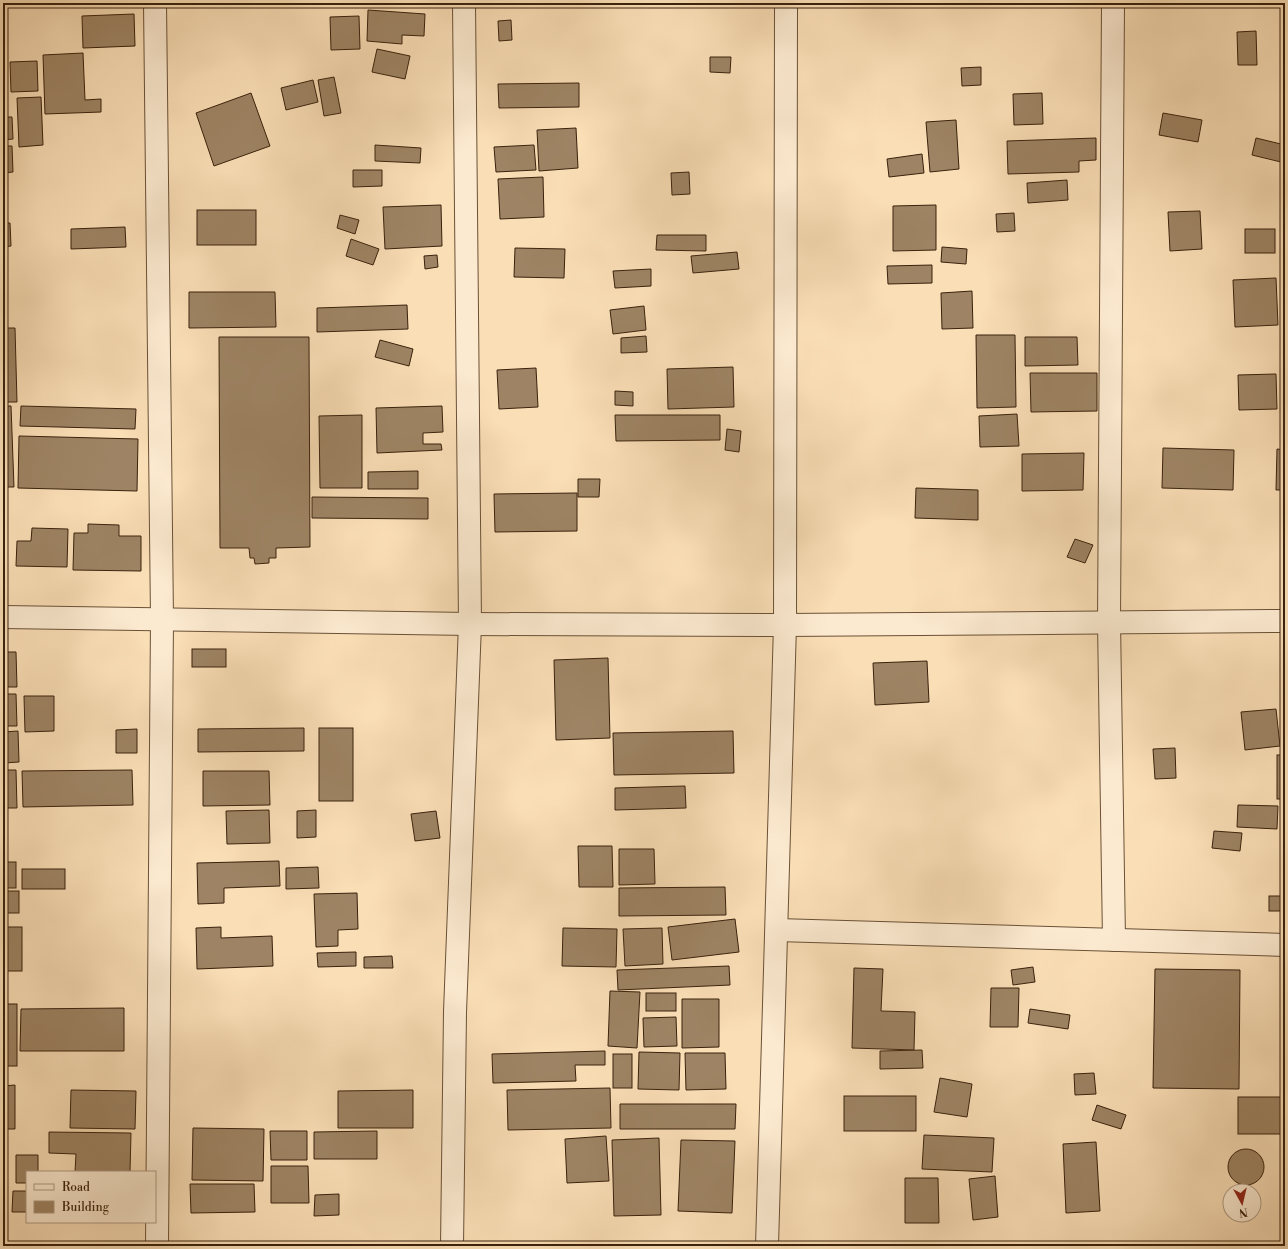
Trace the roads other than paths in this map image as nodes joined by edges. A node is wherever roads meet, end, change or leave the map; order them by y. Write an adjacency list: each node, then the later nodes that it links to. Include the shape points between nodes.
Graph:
1 (155, 3): 6 (street)
2 (464, 3): 9 (street)
3 (786, 3): 10 (street)
4 (1113, 3): 8 (street)
5 (3, 617): 6 (street)
6 (162, 619): 9 (street); 14 (street)
7 (1285, 621): 8 (street)
8 (1109, 622): 10 (street); 12 (street)
9 (470, 624): 10 (street); 15 (street, via 455,1012)
10 (785, 625): 11 (street)
11 (777, 930): 12 (street); 16 (street)
12 (1114, 940): 13 (street)
13 (1285, 945)
14 (157, 1246)
15 (452, 1246)
16 (768, 1246)

